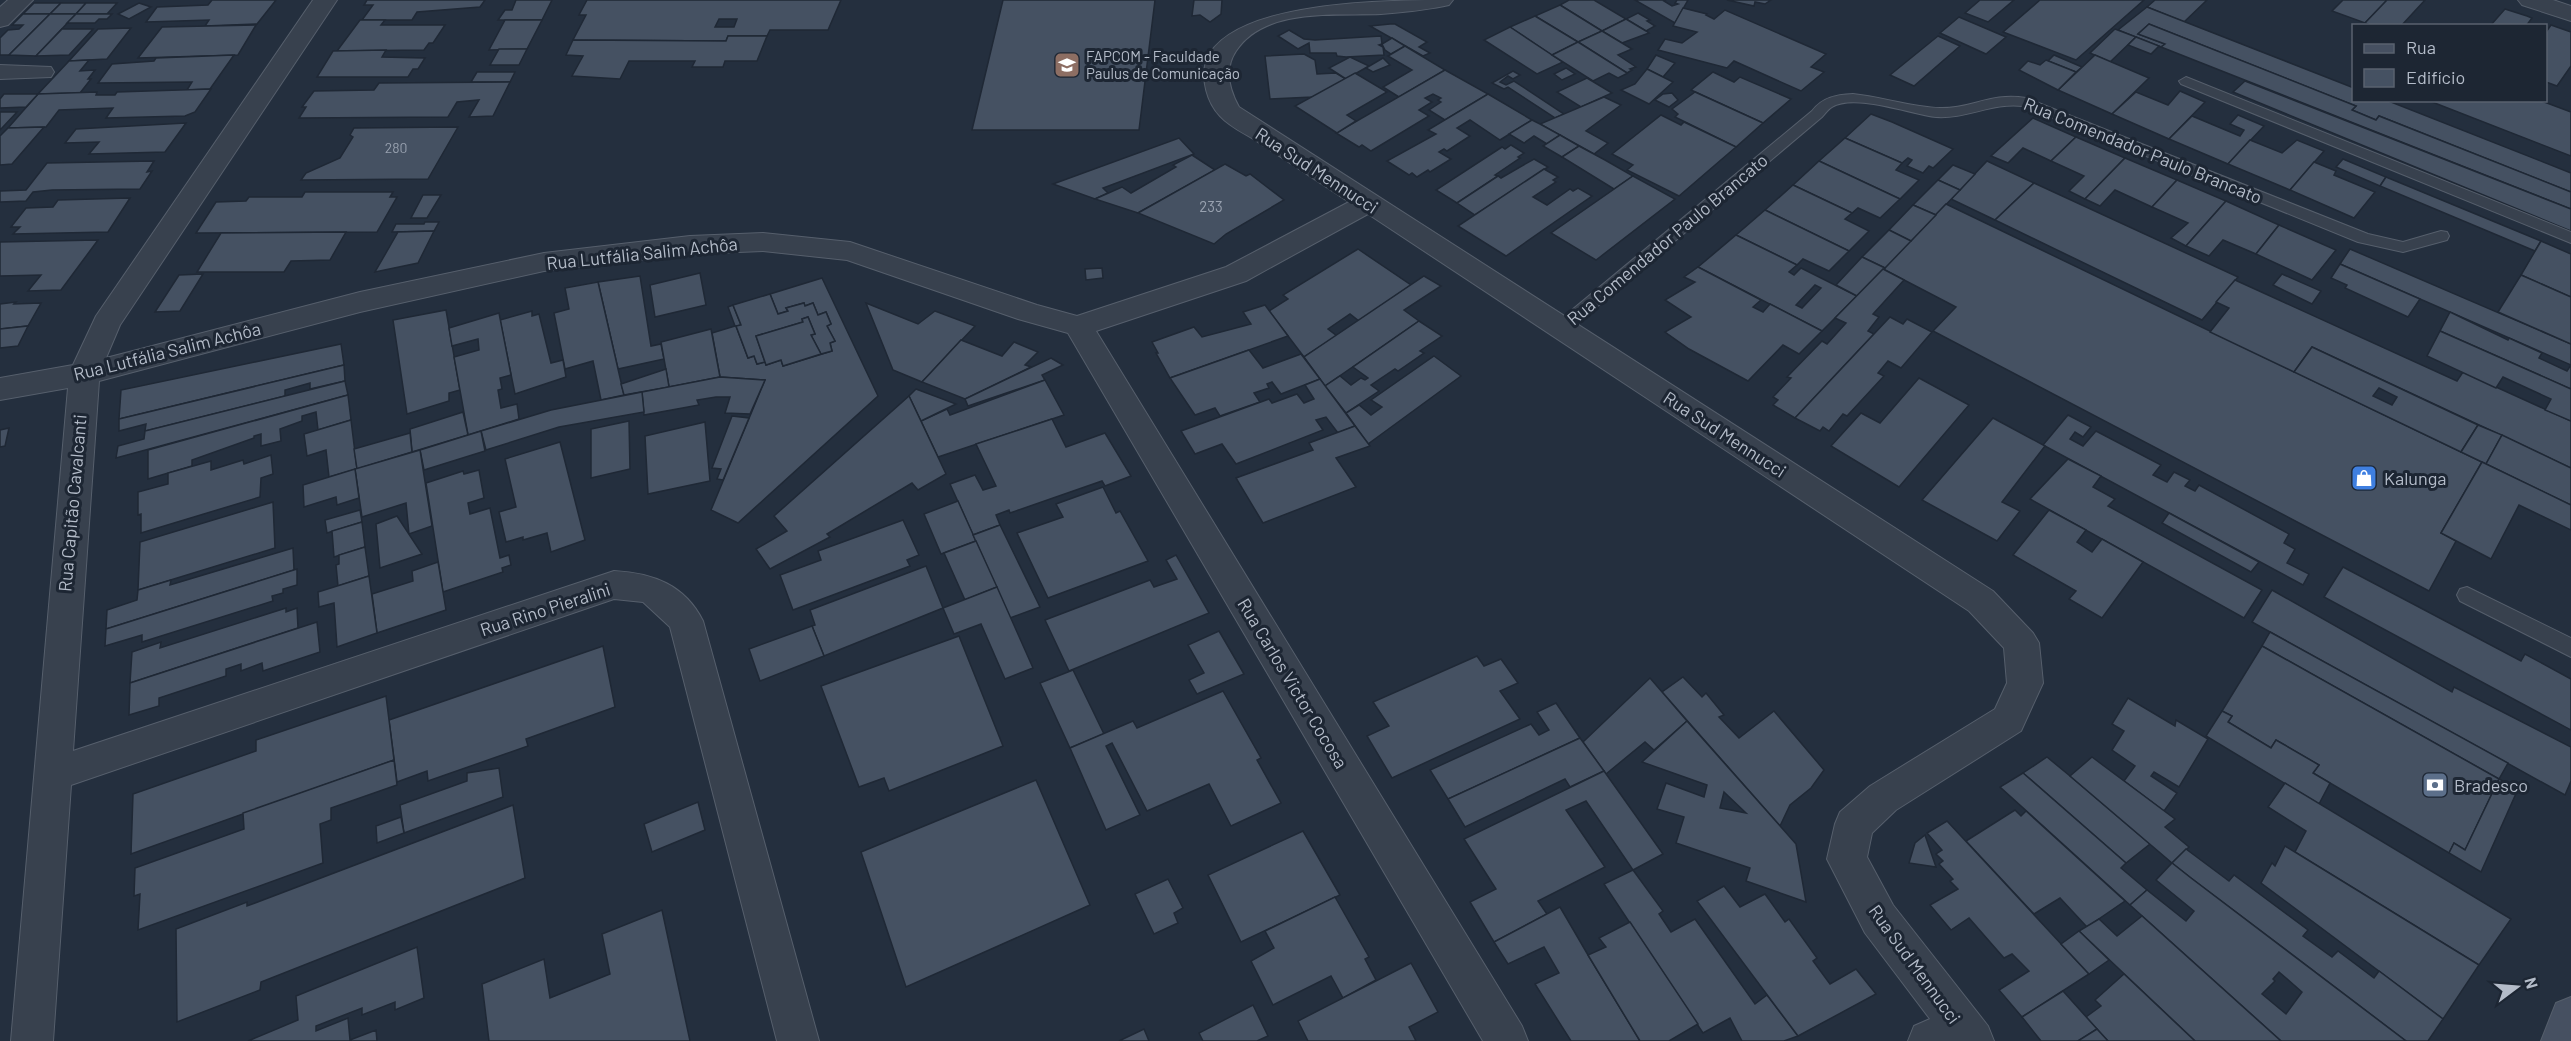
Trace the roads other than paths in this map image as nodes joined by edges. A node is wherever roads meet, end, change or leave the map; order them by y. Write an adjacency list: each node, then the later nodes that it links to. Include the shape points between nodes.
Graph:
1 (21, 0): 6 (street)
2 (325, 0): 15 (street, Rua Capitão Cavalcanti, via 106,322)
3 (1441, 0): 10 (street, Rua Sud Mennucci, via 1307,9 1272,16 1246,28 1226,45 1216,68 1218,96 1230,112)
4 (2530, 0): 5 (street)
5 (2571, 14)
6 (0, 20)
7 (0, 72): 8 (street)
8 (42, 72)
9 (2186, 81): 12 (lane)
10 (1368, 203): 13 (street, via 1236,274); 14 (street, Rua Sud Mennucci)
11 (2441, 236): 14 (lane, Rua Comendador Paulo Brancato, via 2403,247 2364,238 2017,100 1995,99 1954,112 1936,113 1862,98 1840,99 1826,104)
12 (2571, 238)
13 (1078, 326): 15 (street, Rua Lutfália Salim Achôa, via 850,251 763,242 690,244 544,262 360,302); 24 (street, Rua Carlos Victor Cocosa)
14 (1561, 328): 21 (street, Rua Sud Mennucci, via 1981,601 2021,643 2025,683 2008,720 1883,798 1854,824 1847,859 1879,919)
15 (84, 374): 16 (street, Rua Lutfália Salim Achôa); 19 (street, Rua Capitão Cavalcanti)
16 (0, 389)
17 (2468, 595): 18 (lane)
18 (2571, 648)
19 (51, 775): 22 (street, Rua Capitão Cavalcanti); 23 (street, Rua Rino Pieralini, via 614,585 643,585 663,594 686,621)
20 (2571, 1018): 25 (street)
21 (1955, 1037)
22 (32, 1041)
23 (798, 1041)
24 (1507, 1041)
25 (2562, 1041)

